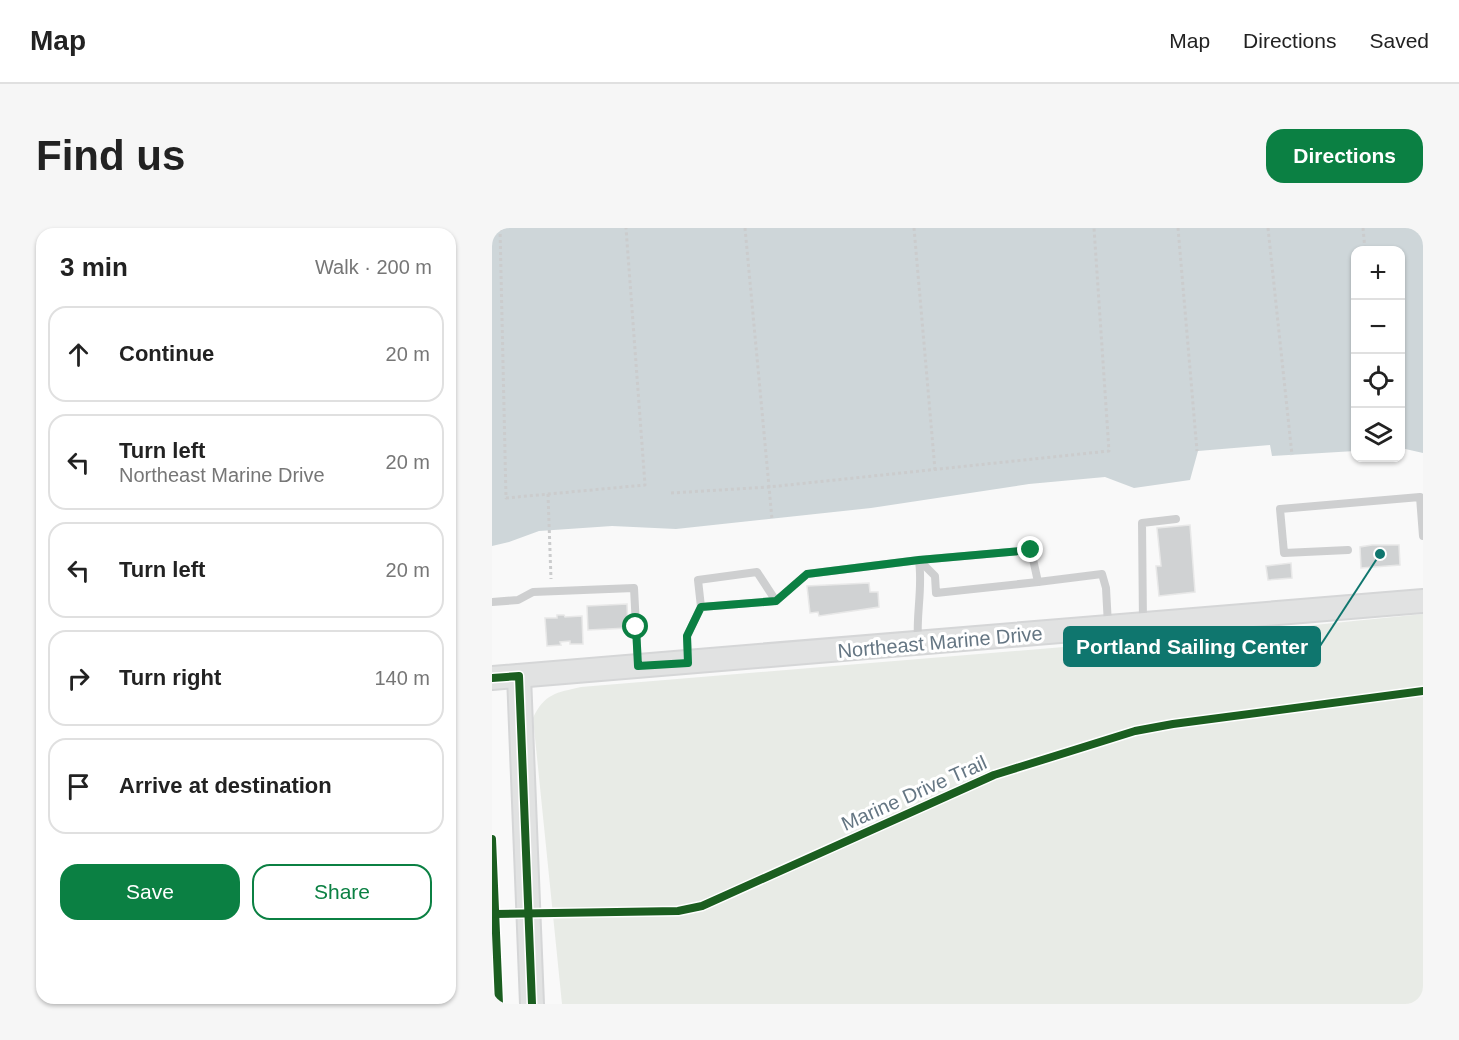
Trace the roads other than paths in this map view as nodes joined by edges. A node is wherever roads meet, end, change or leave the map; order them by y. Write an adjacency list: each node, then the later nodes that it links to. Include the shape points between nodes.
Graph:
1 (1421, 497): 3 (lane); 4 (lane, via 1280,509 1284,553)
2 (1176, 519): 11 (lane, via 1142,523)
3 (1423, 536)
4 (1348, 550)
5 (919, 560): 6 (lane, via 935,576 936,593); 6 (lane, via 1031,550); 7 (lane, via 807,574); 13 (lane)
6 (1038, 582): 12 (lane, via 1102,574)
7 (776, 601): 10 (lane); 10 (lane, via 757,572 698,580)
8 (1423, 601): 11 (main road, Northeast Marine Drive)
9 (492, 602): 15 (lane, via 518,600 533,592 634,588)
10 (701, 607): 14 (lane, via 687,636)
11 (1143, 625): 12 (main road, Northeast Marine Drive)
12 (1108, 627): 13 (main road, Northeast Marine Drive)
13 (918, 644): 14 (main road, Northeast Marine Drive)
14 (688, 663): 15 (main road, Northeast Marine Drive)
15 (638, 666): 16 (main road, Northeast Marine Drive)
16 (519, 676): 17 (main road, Northeast Marine Drive); 21 (main road)
17 (492, 678)
18 (492, 839): 19 (lane)
19 (495, 972): 20 (lane)
20 (499, 1004)
21 (532, 1004)

